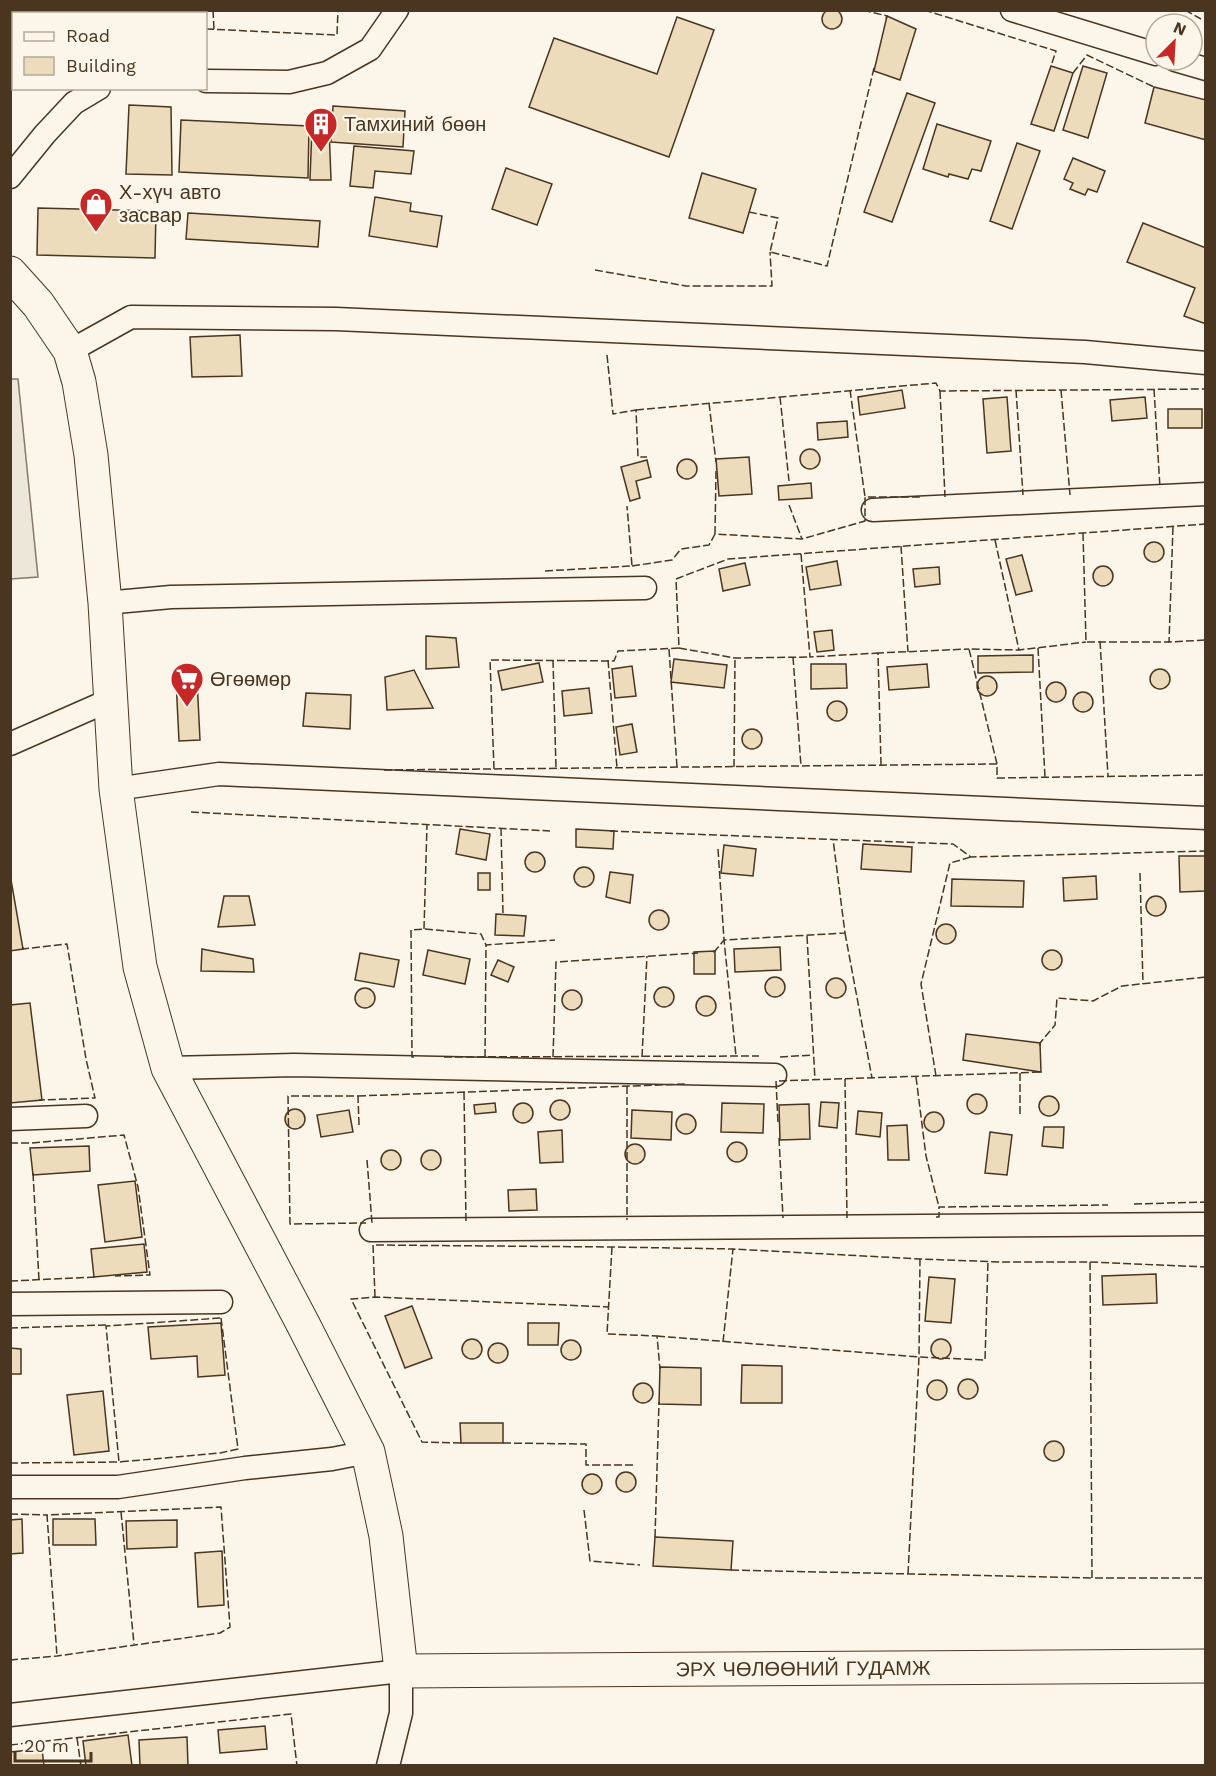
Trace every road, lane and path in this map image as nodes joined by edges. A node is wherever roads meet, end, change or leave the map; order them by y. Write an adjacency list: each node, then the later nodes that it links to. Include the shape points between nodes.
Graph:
1 (398, 10): 4 (street, via 370,49 327,73 290,82)
2 (1012, 10): 3 (street)
3 (1144, 50)
4 (207, 81)
5 (96, 90): 6 (street, via 74,103)
6 (10, 177)
7 (10, 273): 8 (main road, via 38,304)
8 (70, 351): 9 (street, via 131,317 313,318 1085,352); 13 (main road, via 91,455)
9 (1206, 363)
10 (1206, 494): 11 (street)
11 (873, 510)
12 (645, 588): 13 (street, via 171,597)
13 (105, 603): 14 (main road)
14 (110, 700): 15 (street); 16 (main road)
15 (10, 744)
16 (116, 789): 17 (street, via 219,774); 18 (main road, via 140,967)
17 (1206, 818)
18 (168, 1068): 19 (street, via 294,1065); 26 (main road)
19 (775, 1075)
20 (86, 1116): 21 (street)
21 (10, 1119)
22 (1206, 1224): 23 (street)
23 (371, 1230)
24 (221, 1302): 25 (street)
25 (10, 1304)
26 (368, 1452): 27 (street, via 118,1487); 29 (main road, via 386,1536)
27 (10, 1487)
28 (1206, 1666): 29 (main road, ЭРХ ЧӨЛӨӨНИЙ ГУДАМЖ)
29 (401, 1671): 30 (street); 31 (street, via 401,1713)
30 (10, 1715)
31 (388, 1766)

